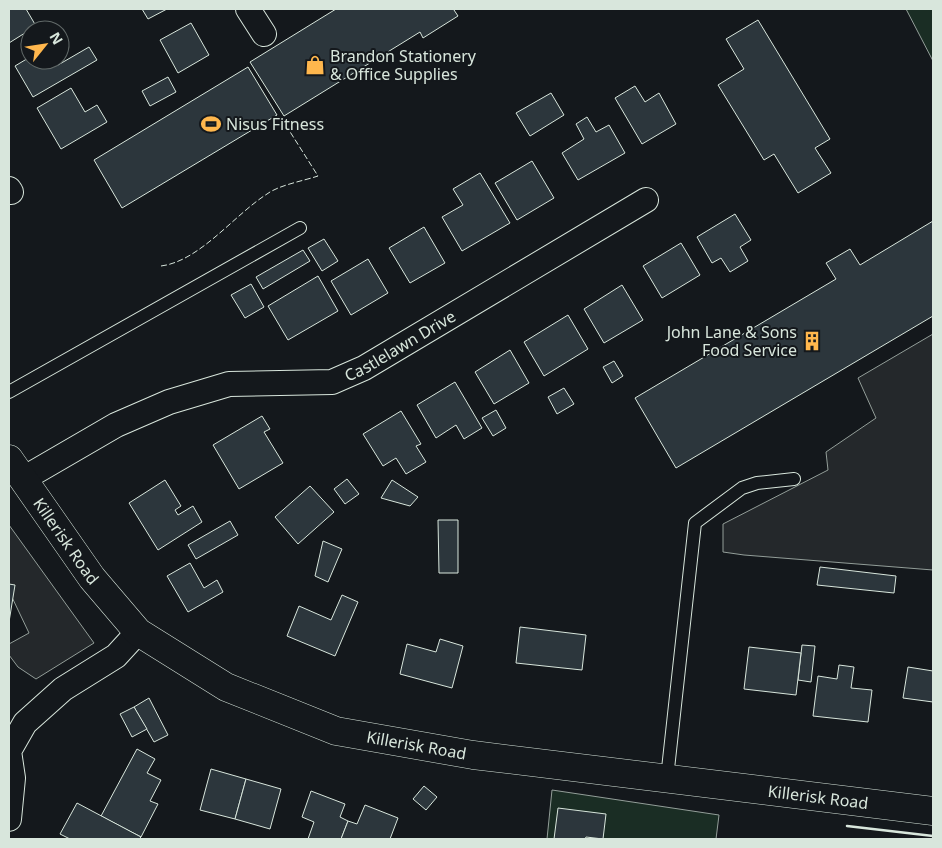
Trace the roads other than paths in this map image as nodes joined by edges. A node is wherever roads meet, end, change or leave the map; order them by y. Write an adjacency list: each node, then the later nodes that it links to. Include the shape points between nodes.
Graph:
1 (248, 9): 2 (street)
2 (264, 34)
3 (646, 200): 6 (street, Castlelawn Drive, via 364,368 332,382 229,384 169,402)
4 (300, 228): 5 (lane)
5 (9, 392)
6 (16, 469): 8 (main road, Killerisk Road, via 92,578)
7 (794, 479): 10 (lane, via 742,488 695,523)
8 (138, 632): 9 (street, via 116,656 63,689 26,723 9,751); 10 (main road, Killerisk Road, via 226,687 336,731 473,755)
9 (11, 778): 12 (street)
10 (667, 778): 11 (main road, Killerisk Road)
11 (933, 811)
12 (9, 819)
13 (9, 833): 14 (street)
14 (10, 839)

